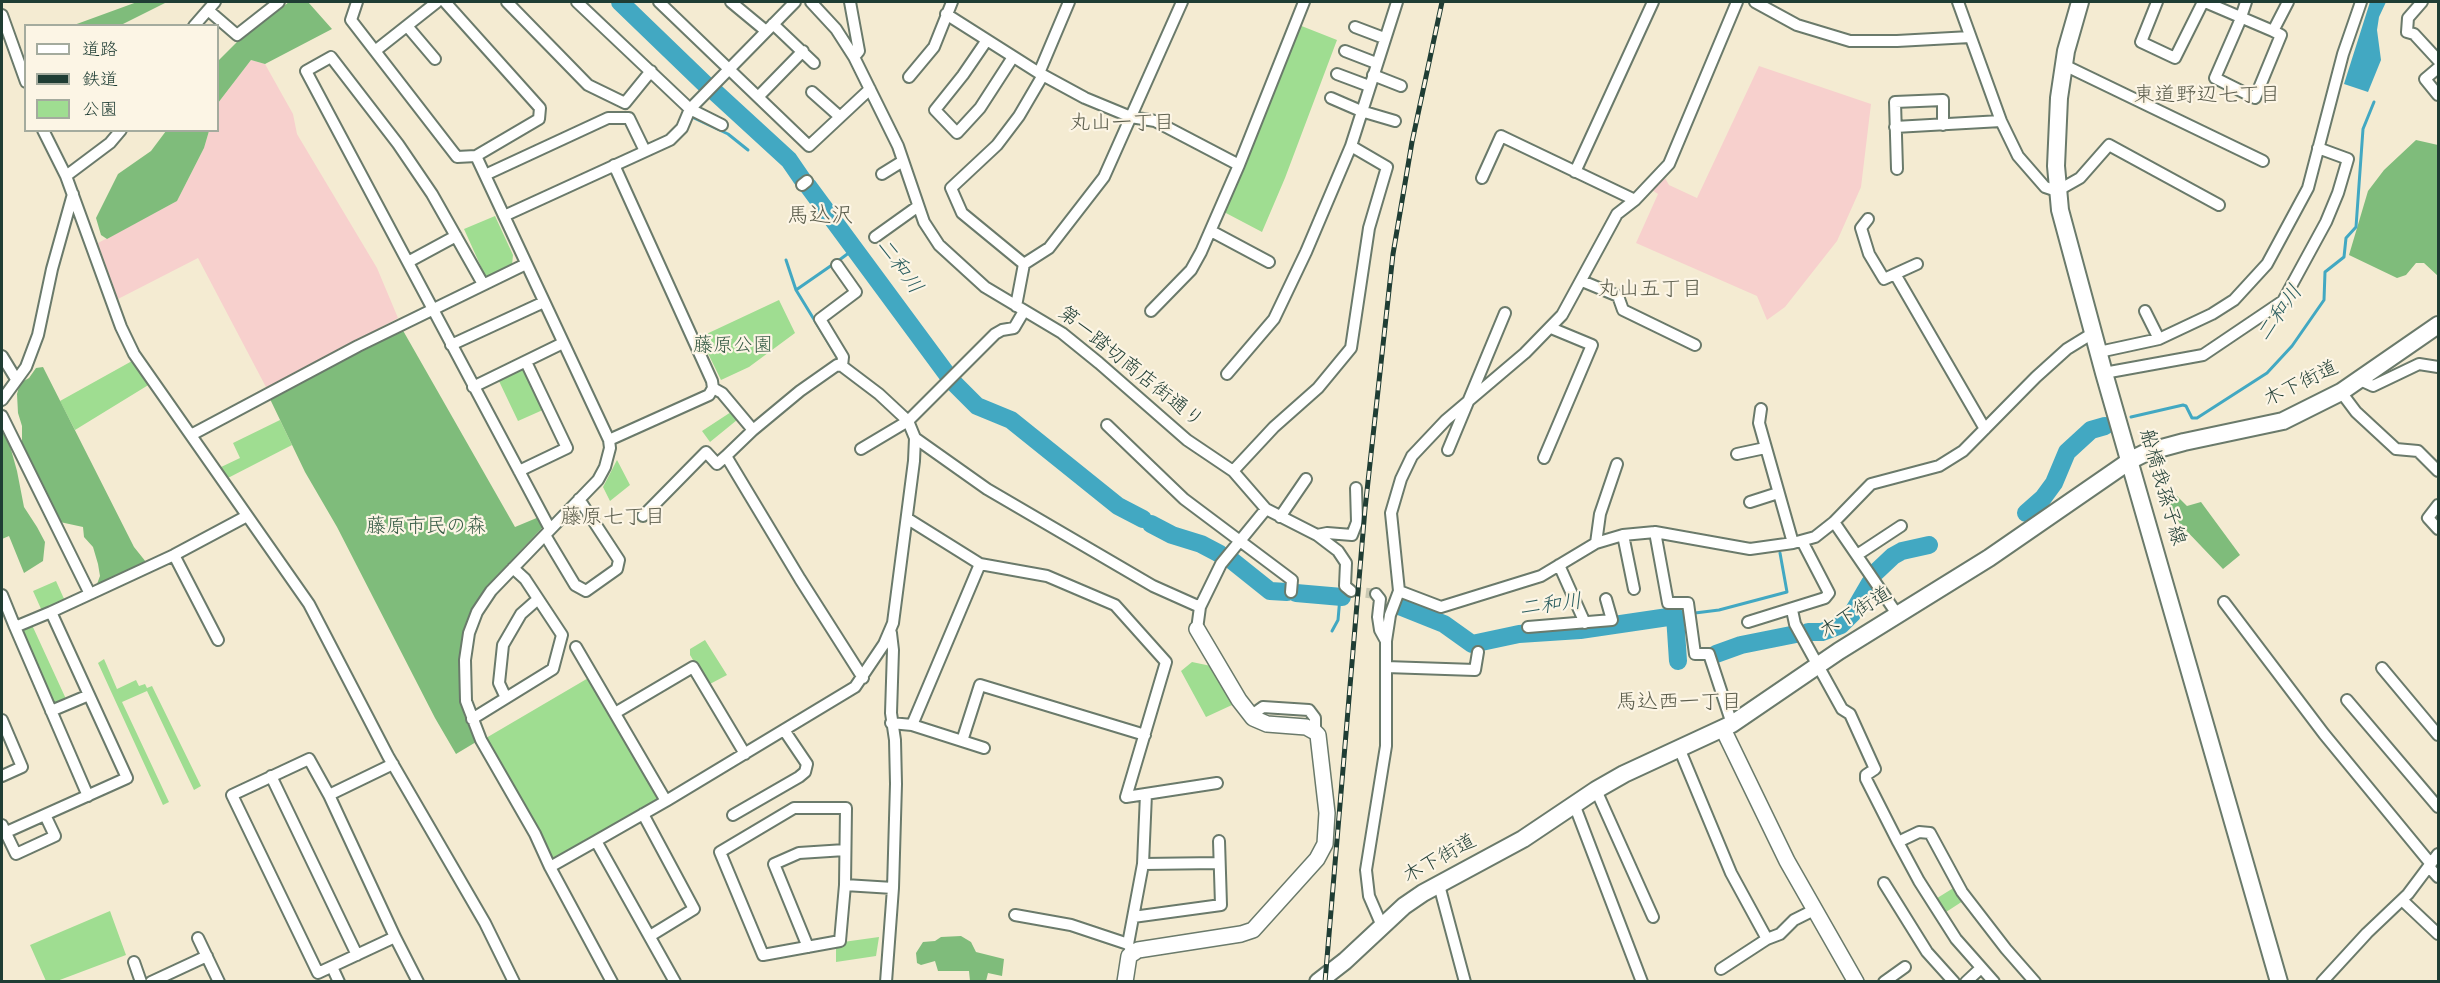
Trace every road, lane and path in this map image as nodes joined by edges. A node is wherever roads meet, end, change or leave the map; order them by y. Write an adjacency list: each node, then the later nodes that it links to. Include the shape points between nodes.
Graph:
1 (279, 2): 28 (street, via 237,35)
2 (357, 2): 40 (street, via 351,20)
3 (437, 2): 33 (street)
4 (445, 2): 79 (street, via 540,108 539,119)
5 (507, 2): 52 (street, via 588,85 625,103)
6 (577, 2): 52 (street)
7 (659, 2): 51 (street)
8 (731, 2): 34 (street)
9 (795, 2): 34 (street)
10 (811, 2): 43 (street, 第一踏切商店街通り, via 836,29)
11 (850, 2): 43 (street, via 859,51)
12 (952, 2): 29 (street)
13 (1069, 2): 53 (street)
14 (1182, 2): 68 (street)
15 (1304, 2): 83 (street)
16 (1398, 2): 38 (street)
17 (1653, 2): 85 (street)
18 (1737, 2): 92 (street, via 1669,164)
19 (1755, 2): 37 (street, via 1797,25 1850,41)
20 (1958, 2): 37 (street)
21 (2080, 2): 49 (main road, 船橋我孫子線)
22 (2157, 2): 23 (street, via 2141,42 2175,58)
23 (2204, 2): 31 (street)
24 (2246, 2): 31 (street)
25 (2288, 2): 36 (street)
26 (2361, 2): 77 (street)
27 (2422, 2): 46 (street, via 2408,18 2407,32 2414,34)
28 (211, 6): 32 (street)
29 (946, 14): 39 (street); 57 (street, via 930,53)
30 (2, 15): 56 (street)
31 (2240, 17): 36 (street); 36 (street, via 2215,78 2255,98 2281,35)
32 (196, 24)
33 (407, 26): 40 (street); 45 (street)
34 (770, 27): 41 (street); 51 (street)
35 (1355, 27): 38 (street)
36 (2273, 32)
37 (1970, 37): 70 (street)
38 (1384, 39): 48 (street)
39 (987, 40): 44 (street); 44 (street, via 935,110 957,133 980,108)
40 (375, 51): 79 (street, via 457,157)
41 (803, 51): 47 (street); 63 (street)
42 (1345, 51): 48 (street)
43 (854, 57): 60 (street, 第一踏切商店街通り)
44 (1013, 57): 53 (street)
45 (435, 59)
46 (2439, 60)
47 (814, 63)
48 (1376, 63): 55 (street)
49 (2064, 65): 81 (street); 90 (main road, 船橋我孫子線, via 2057,124)
50 (2439, 68): 62 (street, via 2425,79)
51 (729, 69): 63 (street); 65 (street)
52 (651, 71): 65 (street)
53 (1041, 74): 68 (street); 103 (street, via 1019,116 997,145 951,188 962,213)
54 (1337, 74): 58 (street)
55 (1373, 75): 58 (street); 59 (street)
56 (24, 76)
57 (909, 76)
58 (1369, 86): 66 (street)
59 (1401, 86)
60 (870, 89): 67 (street); 80 (street, 第一踏切商店街通り)
61 (812, 92): 67 (street)
62 (2439, 95)
63 (758, 97): 67 (street, via 809,146)
64 (1331, 98): 66 (street)
65 (690, 109): 71 (street); 78 (street, via 682,128 670,140)
66 (1361, 111): 69 (street); 76 (street)
67 (839, 117)
68 (1131, 117): 83 (street, via 1155,121); 103 (street, via 1098,185 1049,248)
69 (1395, 121)
70 (2001, 121): 72 (street); 90 (street, via 2028,169 2045,187)
71 (722, 124)
72 (1943, 125): 73 (street); 73 (street, via 1943,100 1895,102)
73 (1896, 127): 84 (street)
74 (44, 132): 88 (street)
75 (119, 132): 88 (street)
76 (1351, 146): 127 (street, via 1274,319); 154 (street, via 1387,167 1369,228 1351,348 1317,388)
77 (2318, 148): 118 (street, via 2308,188 2266,264 2248,286 2212,314); 128 (street, via 2348,159 2326,222 2283,301 2203,355)
78 (645, 151): 82 (street); 86 (street, via 629,118 608,118)
79 (476, 156): 86 (street)
80 (903, 161): 87 (street); 94 (street, 第一踏切商店街通り)
81 (2263, 161)
82 (614, 165): 95 (street); 132 (street)
83 (1239, 165): 97 (street)
84 (1897, 169)
85 (1575, 172): 89 (street, via 1502,136); 92 (street)
86 (485, 174): 95 (street)
87 (882, 174)
88 (66, 176): 91 (street)
89 (1482, 178)
90 (2057, 191): 93 (street, via 2080,178 2109,146); 117 (main road, 船橋我孫子線)
91 (73, 194): 129 (street, via 39,335 26,367); 142 (street, via 130,346)
92 (1635, 200): 107 (street, via 1617,214)
93 (2220, 205)
94 (917, 207): 99 (street); 111 (street, 第一踏切商店街通り, via 939,245 986,287)
95 (504, 216): 102 (street)
96 (1868, 219): 106 (street, via 1861,228 1869,254 1884,279)
97 (1211, 231): 101 (street); 112 (street, via 1191,270)
98 (456, 236): 100 (street); 100 (street, via 398,144 331,57 306,71); 108 (street)
99 (875, 237)
100 (408, 262): 110 (street)
101 (1269, 262)
102 (526, 264): 108 (street); 109 (street)
103 (1024, 264): 111 (street)
104 (1917, 264): 106 (street)
105 (837, 265): 125 (street, via 856,292 820,319 843,357)
106 (1895, 274): 140 (street)
107 (1582, 281): 116 (street); 121 (street, via 1618,296 1623,310)
108 (483, 284): 110 (street)
109 (544, 302): 119 (street); 120 (street)
110 (434, 308): 120 (street); 142 (street)
111 (1020, 309): 138 (street, via 1014,328 995,334); 154 (street, 第一踏切商店街通り, via 1062,333 1187,440)
112 (1151, 311)
113 (2145, 311): 118 (street)
114 (1506, 313): 134 (street)
115 (2439, 325): 130 (main road, 木下街道)
116 (1551, 328): 134 (street); 150 (street, via 1592,345)
117 (2093, 333): 122 (main road, 船橋我孫子線); 140 (street, via 2036,376)
118 (2159, 339): 122 (street)
119 (563, 343): 124 (street); 144 (street)
120 (451, 345): 131 (street)
121 (1695, 345)
122 (2098, 352): 128 (main road, 船橋我孫子線)
123 (2, 356): 129 (street)
124 (526, 362): 131 (street); 153 (street, via 567,448)
125 (842, 366): 138 (street); 141 (street, via 837,365)
126 (2439, 367): 130 (street, via 2419,364 2373,386)
127 (1227, 374)
128 (2104, 374): 151 (main road, 船橋我孫子線)
129 (15, 379): 135 (street)
130 (2360, 380): 133 (main road, 木下街道)
131 (473, 387): 153 (street)
132 (713, 388): 141 (street, via 722,393); 144 (street, via 709,395)
133 (2341, 392): 151 (main road, 木下街道, via 2283,421 2184,442); 155 (street, via 2356,412 2396,449 2418,452)
134 (1470, 398): 147 (street); 184 (street, via 1412,456 1401,478 1391,513)
135 (2, 400)
136 (1761, 408): 145 (street, via 1759,423)
137 (2, 416): 186 (street)
138 (908, 421): 143 (street); 146 (street)
139 (1107, 425): 174 (street, via 1174,490)
140 (1985, 429): 167 (street, via 1948,462 1871,484)
141 (753, 430): 149 (street)
142 (191, 435): 163 (street)
143 (915, 438): 166 (street); 192 (street, via 987,489 1153,586)
144 (609, 440): 159 (street, via 605,467)
145 (1765, 448): 148 (street); 158 (street)
146 (861, 449)
147 (1448, 450)
148 (1737, 454)
149 (726, 456): 164 (street, via 717,464 706,452); 209 (street)
150 (1544, 458)
151 (2131, 460): 195 (main road, 木下街道, via 1989,558); 295 (main road, 船橋我孫子線)
152 (1617, 464): 176 (street, via 1600,514)
153 (519, 471): 170 (street)
154 (1233, 471): 162 (street, 第一踏切商店街通り)
155 (2439, 471)
156 (1306, 479): 165 (street)
157 (1356, 488): 172 (street, via 1357,522 1352,535)
158 (1778, 493): 160 (street); 175 (street)
159 (579, 500): 170 (street); 170 (street, via 619,560 617,569 586,591 575,585)
160 (1750, 502)
161 (2439, 505): 169 (street, via 2428,518)
162 (1266, 509): 165 (street, 第一踏切商店街通り); 174 (street)
163 (247, 516): 177 (street); 227 (street, via 309,604)
164 (643, 516)
165 (1280, 517): 172 (street, 第一踏切商店街通り)
166 (908, 519): 179 (street); 201 (street)
167 (1834, 522): 175 (street, via 1815,537); 178 (street)
168 (1901, 526): 178 (street)
169 (2439, 529)
170 (548, 532): 181 (street)
171 (1655, 532): 173 (street); 175 (street, via 1750,549); 219 (street, via 1668,603 1688,603 1695,654 1709,654)
172 (1317, 535): 183 (street, 第一踏切商店街通り, via 1343,558 1345,586)
173 (1623, 535): 176 (street); 182 (street)
174 (1238, 541): 185 (street, via 1292,580); 192 (street, via 1221,564)
175 (1798, 542): 193 (street, via 1828,592 1825,598)
176 (1596, 543): 180 (street)
177 (174, 555): 186 (street); 202 (street)
178 (1857, 555): 195 (street)
179 (980, 564): 218 (street); 221 (street, via 1047,576 1114,604 1166,662)
180 (1558, 565): 184 (street, via 1541,576 1441,608); 197 (street)
181 (513, 568): 189 (street); 215 (street, via 484,602 469,633 464,690)
182 (1634, 589)
183 (1351, 591)
184 (1399, 591): 203 (street)
185 (1291, 592)
186 (90, 594): 194 (street)
187 (1376, 594): 203 (street, via 1380,599 1380,630)
188 (2, 595): 198 (street)
189 (538, 599): 211 (street, via 521,614 503,645 500,683); 211 (street, via 562,635 553,669)
190 (1606, 599): 197 (street, via 1612,620)
191 (2224, 602): 249 (street)
192 (1200, 607): 200 (street)
193 (1792, 610): 196 (street); 206 (street, via 1795,624)
194 (51, 612): 198 (street); 210 (street)
195 (1897, 614): 206 (main road, 木下街道)
196 (1748, 622)
197 (1585, 623): 199 (street)
198 (15, 627): 213 (street)
199 (1528, 627)
200 (1197, 629): 268 (street, via 1253,718 1316,732 1327,813 1325,844 1317,859 1249,932)
201 (891, 633): 209 (street); 217 (street)
202 (218, 640)
203 (1386, 641): 207 (street)
204 (576, 647): 214 (street)
205 (1478, 652): 207 (street, via 1475,670)
206 (1817, 665): 219 (main road, 木下街道); 244 (street, via 1842,709 1850,714 1875,769 1866,779)
207 (1386, 667): 261 (street, via 1386,746 1366,870 1369,896)
208 (2382, 668): 222 (street)
209 (863, 678): 220 (street, via 855,687)
210 (89, 695): 213 (street); 234 (street, via 127,778)
211 (506, 698): 215 (street)
212 (2347, 700): 237 (street)
213 (51, 711): 234 (street)
214 (615, 713): 226 (street, via 693,667); 235 (street)
215 (472, 719): 250 (street)
216 (2, 720): 228 (street, via 22,767)
217 (891, 723): 218 (street); 255 (street, via 896,773)
218 (912, 725): 223 (street)
219 (1728, 726): 225 (main road, 木下街道); 257 (street, via 1768,825)
220 (784, 730): 226 (street); 240 (street, via 807,765 805,772)
221 (1145, 735): 223 (street, via 980,685); 232 (street, via 1126,797)
222 (2439, 735)
223 (962, 741): 224 (street)
224 (984, 748)
225 (1679, 748): 231 (main road, 木下街道); 266 (street, via 1731,873)
226 (745, 754): 235 (street)
227 (393, 764): 233 (street); 281 (street, via 480,913)
228 (2, 776)
229 (271, 776): 233 (street, via 309,759); 269 (street); 272 (street, via 232,795 318,973)
230 (1217, 783): 232 (street)
231 (1596, 790): 236 (main road, 木下街道); 260 (street)
232 (1146, 794): 248 (street)
233 (329, 795): 264 (street)
234 (88, 796): 239 (street)
235 (666, 801): 238 (street)
236 (1574, 804): 254 (main road, 木下街道, via 1523,839); 288 (street)
237 (2439, 807)
238 (643, 814): 242 (street); 263 (street, via 694,909)
239 (45, 815): 241 (street); 241 (street, via 56,836 16,854)
240 (733, 815)
241 (3, 830)
242 (596, 841): 250 (street); 263 (street)
243 (1219, 841): 247 (street)
244 (1898, 842): 274 (street, via 1956,939); 294 (street, via 1919,831 1930,833 1962,892)
245 (845, 850): 253 (street); 267 (street, via 799,853 774,864); 267 (street, via 846,808 794,808 720,852 763,955)
246 (2439, 854): 249 (street)
247 (1220, 863): 248 (street); 259 (street, via 1221,905)
248 (1143, 864): 259 (street)
249 (2430, 866): 251 (street); 256 (street)
250 (550, 867): 282 (street)
251 (2439, 877)
252 (1884, 884): 291 (street, via 1927,952)
253 (845, 885): 255 (street); 267 (street, via 840,941)
254 (1439, 885): 261 (main road, 木下街道, via 1404,906); 287 (street)
255 (893, 888): 284 (street)
256 (2402, 900): 262 (street); 296 (street)
257 (1814, 910): 266 (street); 289 (street)
258 (1015, 915): 268 (street, via 1071,925)
259 (1133, 917): 268 (street)
260 (1653, 917)
261 (1382, 926): 286 (main road, 木下街道)
262 (2439, 934)
263 (650, 936): 283 (street)
264 (395, 937): 269 (street); 280 (street)
265 (198, 938): 270 (street)
266 (1767, 939): 275 (street)
267 (808, 946)
268 (1130, 948): 285 (street)
269 (357, 955): 272 (street)
270 (207, 956): 277 (street); 278 (street)
271 (134, 962): 276 (street)
272 (332, 967): 279 (street)
273 (1905, 967): 290 (street)
274 (1981, 968): 292 (street); 293 (street)
275 (1721, 969)
276 (141, 981)
277 (152, 981)
278 (219, 981)
279 (339, 981)
280 (418, 981)
281 (514, 981)
282 (612, 981)
283 (675, 981)
284 (886, 981)
285 (1125, 981)
286 (1318, 981)
287 (1465, 981)
288 (1642, 981)
289 (1856, 981)
290 (1884, 981)
291 (1954, 981)
292 (1966, 981)
293 (1994, 981)
294 (2035, 981)
295 (2279, 981)
296 (2322, 981)

